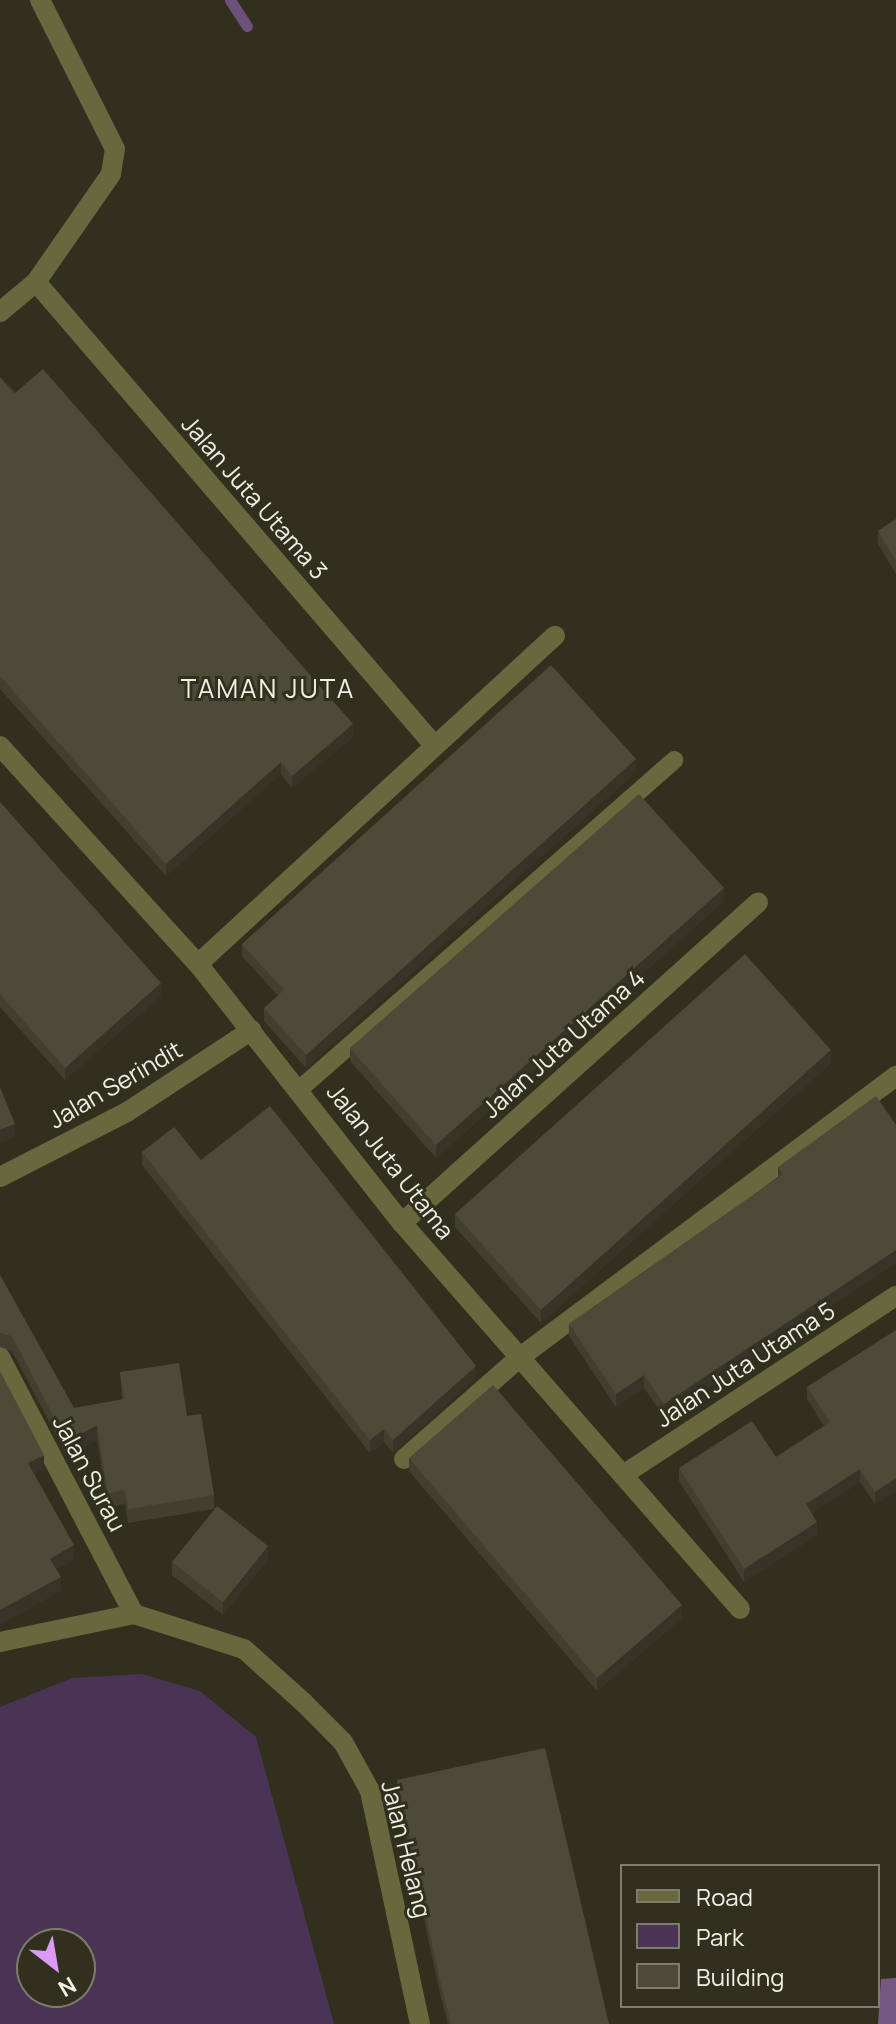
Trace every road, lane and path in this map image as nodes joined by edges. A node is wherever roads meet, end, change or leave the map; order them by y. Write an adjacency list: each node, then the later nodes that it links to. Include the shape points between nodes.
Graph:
1 (40, 0): 2 (street, via 115,149 111,174)
2 (36, 282): 3 (street); 5 (street, Jalan Juta Utama 3)
3 (0, 312)
4 (555, 636): 5 (street)
5 (434, 745): 9 (street)
6 (0, 746): 9 (street, Jalan Juta Utama)
7 (675, 760): 12 (lane)
8 (758, 902): 14 (street, Jalan Juta Utama 4)
9 (198, 964): 10 (street, Jalan Juta Utama)
10 (252, 1030): 12 (street, Jalan Juta Utama); 13 (street, Jalan Serindit, via 127,1112)
11 (893, 1077): 17 (street)
12 (301, 1088): 14 (street, Jalan Juta Utama)
13 (0, 1177)
14 (402, 1223): 17 (street, Jalan Juta Utama)
15 (896, 1296): 19 (street, Jalan Juta Utama 5)
16 (0, 1357): 21 (street, Jalan Surau)
17 (519, 1358): 18 (street); 19 (street, Jalan Juta Utama)
18 (404, 1459)
19 (623, 1475): 20 (street, Jalan Juta Utama)
20 (740, 1609)
21 (134, 1614): 22 (street, Jalan Helang); 23 (street, Jalan Helang, via 244,1649 343,1742 370,1791)
22 (0, 1642)
23 (420, 2024)

